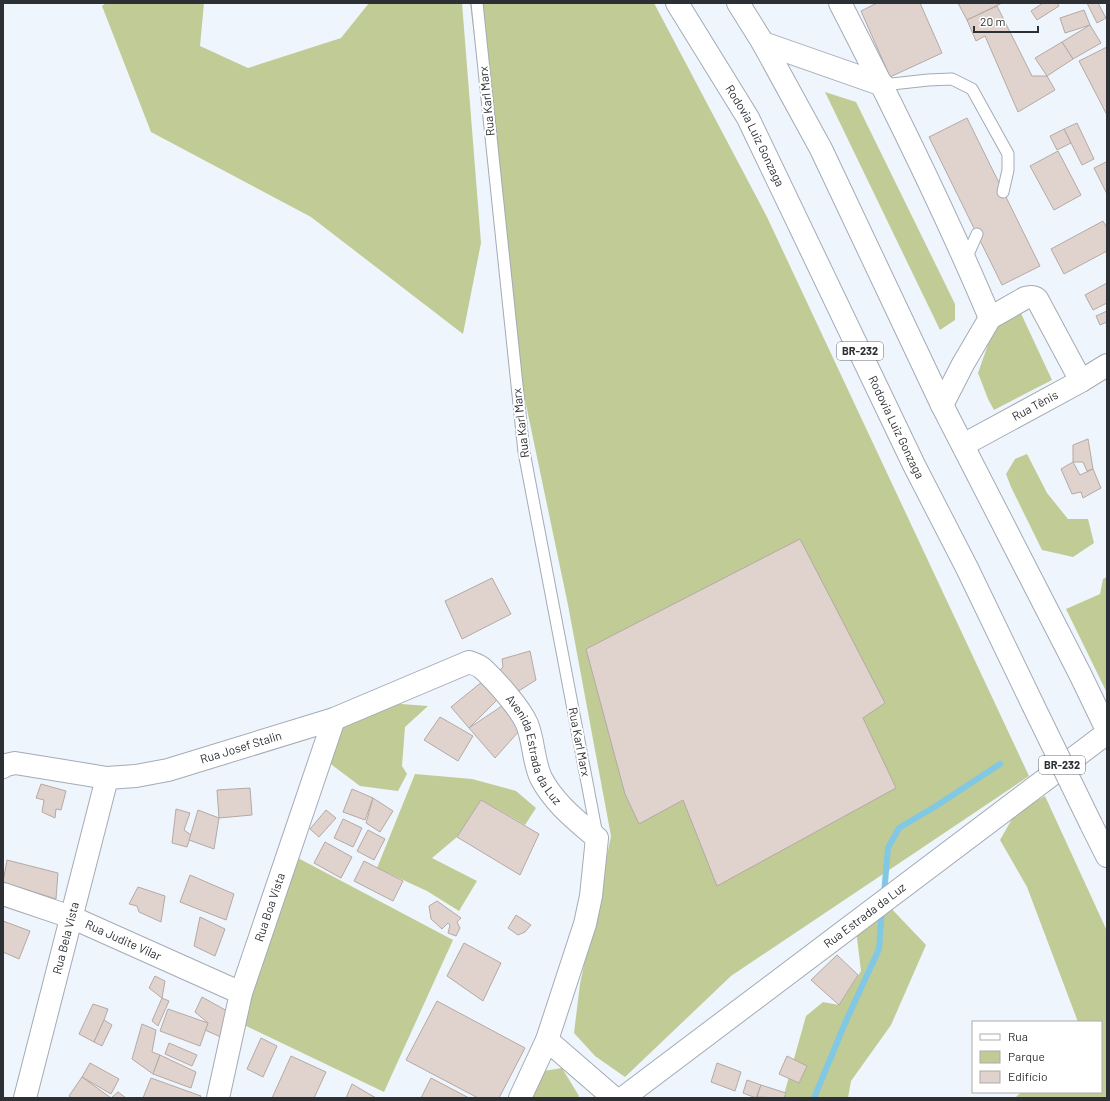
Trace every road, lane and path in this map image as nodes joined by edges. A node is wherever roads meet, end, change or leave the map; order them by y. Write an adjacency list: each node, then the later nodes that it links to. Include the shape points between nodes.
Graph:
1 (477, 3): 20 (lane, Rua Karl Marx, via 524,452)
2 (677, 3): 21 (main road, Rodovia Luiz Gonzaga / BR-232, bridge, via 748,118 914,465)
3 (738, 3): 5 (main road)
4 (840, 3): 6 (main road)
5 (763, 43): 6 (main road); 13 (main road, via 821,149)
6 (883, 85): 7 (lane, via 952,79 972,88 1008,154 1008,170); 9 (main road)
7 (1003, 192)
8 (977, 234): 9 (lane)
9 (966, 259): 10 (main road)
10 (990, 318): 12 (main road, via 1025,298 1037,299); 13 (main road, via 962,364)
11 (1107, 365): 12 (main road, Rua Tênis)
12 (1081, 381): 14 (main road, Rua Tênis)
13 (942, 405): 14 (main road)
14 (963, 445): 17 (main road)
15 (469, 662): 16 (main road, Rua Josef Stalin); 20 (main road, Avenida Estrada da Luz, via 482,668 519,711 527,724 539,772 549,791 560,806)
16 (334, 719): 19 (main road, Rua Josef Stalin, via 168,770); 24 (main road, Rua Boa Vista)
17 (1107, 731): 30 (main road, Rua Estrada da Luz)
18 (3, 767): 19 (main road, Rua Josef Stalin, via 15,763)
19 (107, 778): 23 (main road, Rua Bela Vista)
20 (597, 838): 25 (main road, via 591,896 585,924)
21 (1107, 856)
22 (3, 894): 23 (main road, Rua Judite Vilar)
23 (71, 918): 24 (main road, Rua Judite Vilar); 26 (main road, Rua Bela Vista)
24 (241, 993): 27 (main road, Rua Boa Vista)
25 (547, 1040): 28 (main road); 29 (main road)
26 (25, 1098)
27 (218, 1098)
28 (520, 1098)
29 (614, 1098)
30 (623, 1098)

